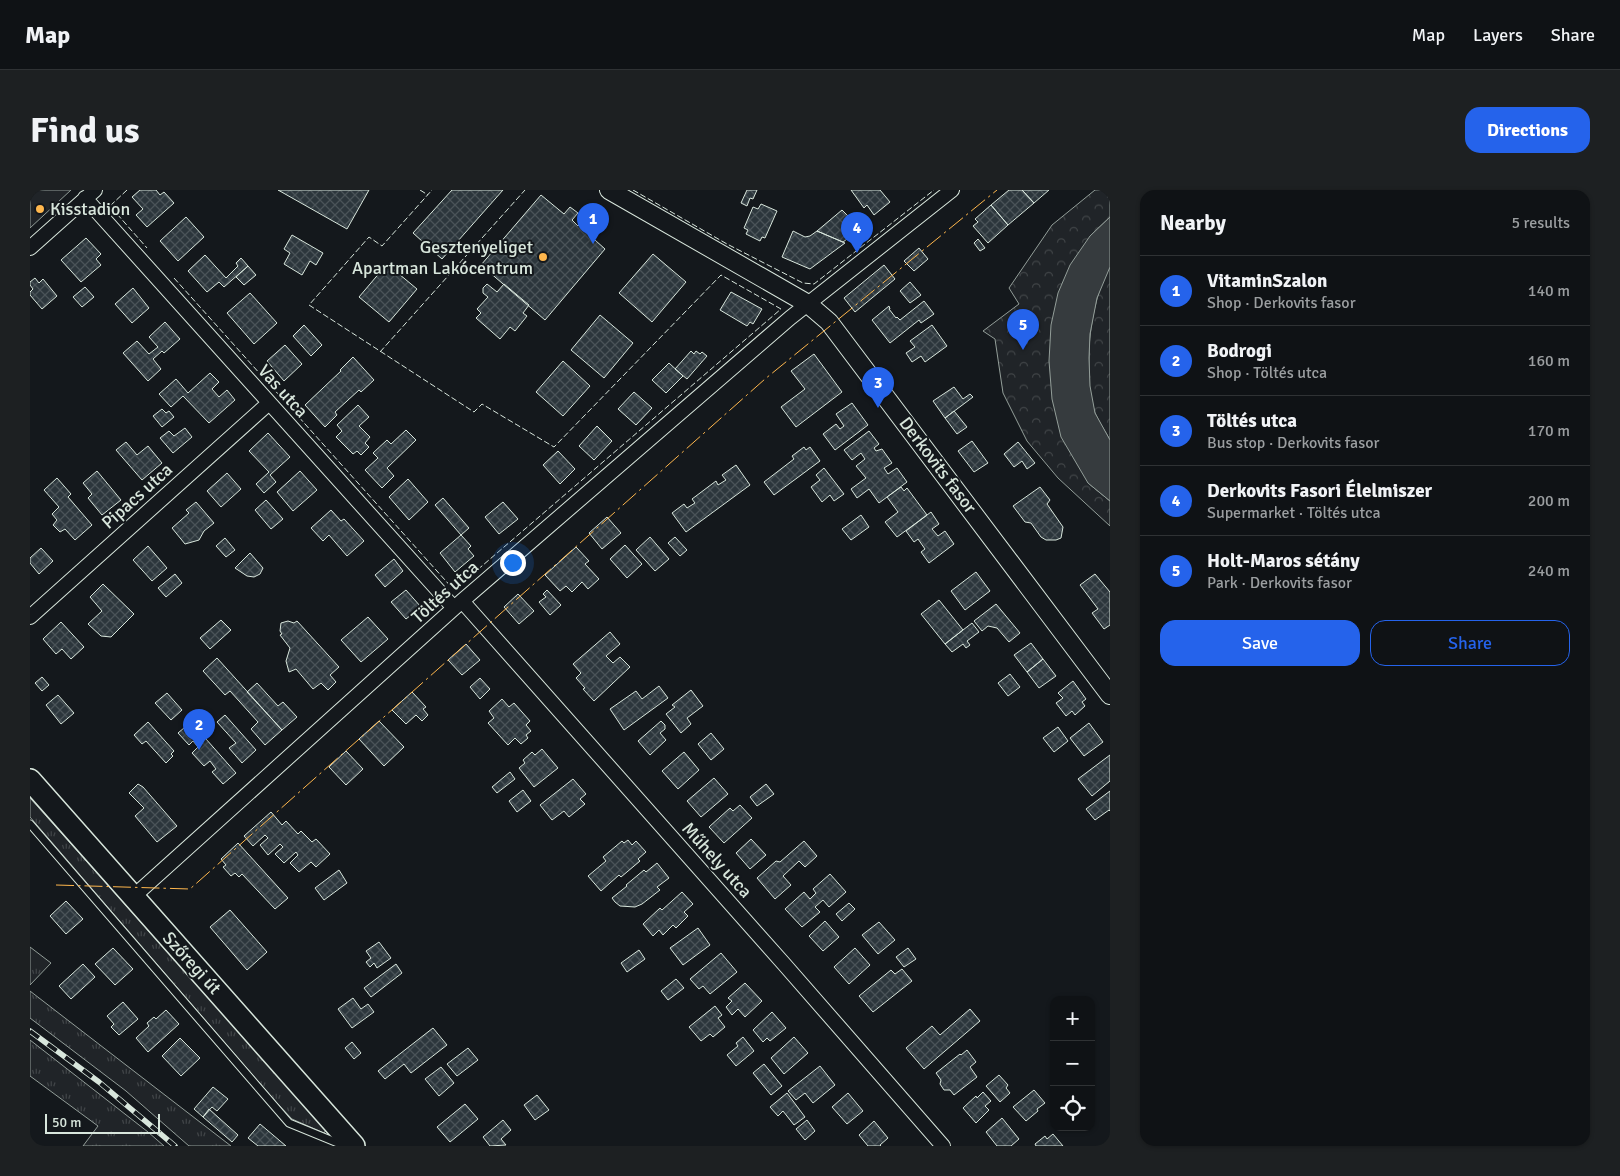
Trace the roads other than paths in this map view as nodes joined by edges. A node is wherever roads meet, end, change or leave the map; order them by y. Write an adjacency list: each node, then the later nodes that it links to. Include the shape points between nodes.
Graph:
1 (609, 190): 5 (street, Derkovits fasor)
2 (952, 190): 5 (street, Töltés utca)
3 (90, 194): 4 (street); 6 (street, Vas utca)
4 (30, 248)
5 (808, 304): 7 (street, Töltés utca); 9 (street, Derkovits fasor, via 829,322 846,344)
6 (269, 403): 7 (street, Vas utca); 8 (street, Pipacs utca)
7 (458, 604): 12 (street, Töltés utca); 15 (street, Műhely utca, via 778,956)
8 (30, 616)
9 (1110, 695)
10 (30, 780): 12 (main road, Szőregi út)
11 (30, 824): 13 (lane, via 289,1122)
12 (133, 897): 14 (main road, Szőregi út)
13 (345, 1146)
14 (354, 1146)
15 (943, 1146)

